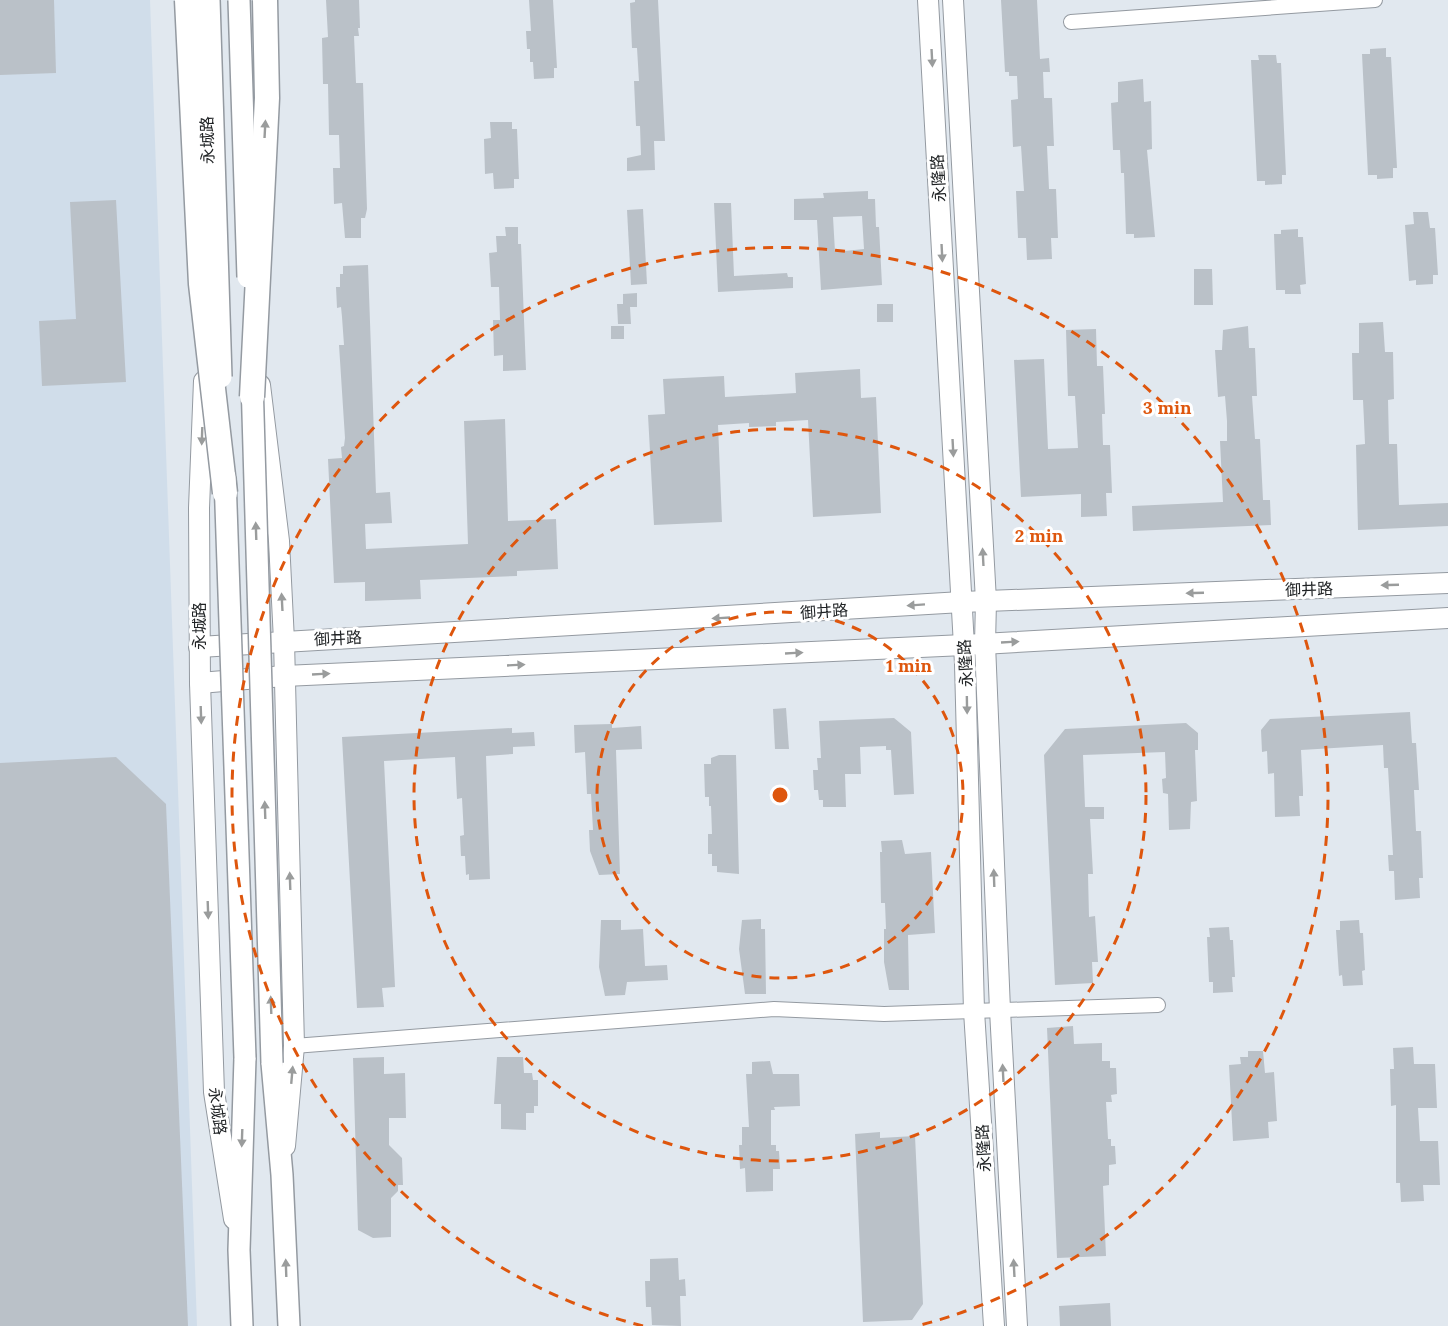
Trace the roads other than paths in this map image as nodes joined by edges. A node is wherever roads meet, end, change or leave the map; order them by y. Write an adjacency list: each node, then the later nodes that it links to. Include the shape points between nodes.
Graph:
1 (187, 0): 11 (highway, bridge, via 201,284)
2 (204, 0): 19 (street, 永城路, one-way to 19, via 209,251 199,508)
3 (209, 0): 11 (main road, 永城路, bridge)
4 (241, 0): 10 (main road, bridge); 16 (street, one-way to 4, via 279,541 258,374 251,272)
5 (265, 0): 10 (highway, one-way to 5, bridge, via 267,98)
6 (928, 0): 14 (street, 永隆路, one-way to 14)
7 (953, 0): 13 (street, 永隆路, one-way to 7)
8 (1376, 0): 9 (street)
9 (1071, 22)
10 (252, 397): 26 (main road, one-way to 10, bridge, via 273,1063)
11 (225, 493): 27 (main road, 永城路, one-way to 27, bridge, via 244,1058)
12 (1448, 583): 13 (street, 御井路, one-way to 13)
13 (986, 601): 14 (street, 御井路); 17 (street, 永隆路)
14 (962, 602): 16 (street, 御井路, one-way to 16); 18 (street, 永隆路)
15 (1448, 618): 17 (street, one-way to 15)
16 (284, 641): 19 (street, 御井路); 20 (street)
17 (985, 644): 18 (street); 23 (street, 永隆路, one-way to 17)
18 (964, 645): 20 (street, one-way to 18); 24 (street, 永隆路, one-way to 24)
19 (199, 647): 21 (street, 永城路)
20 (284, 676): 21 (street); 25 (street, one-way to 20)
21 (200, 682): 27 (street, 永城路, one-way to 27, via 214,1092)
22 (1158, 1005): 23 (street)
23 (1000, 1010): 24 (street); 31 (street, 永隆路, one-way to 23)
24 (975, 1011): 25 (street, via 884,1014 774,1009); 30 (street, 永隆路)
25 (294, 1046): 26 (street, one-way to 25)
26 (282, 1175): 29 (main road, one-way to 26)
27 (239, 1250): 28 (main road, 永城路)
28 (242, 1326)
29 (288, 1326)
30 (994, 1326)
31 (1017, 1326)

